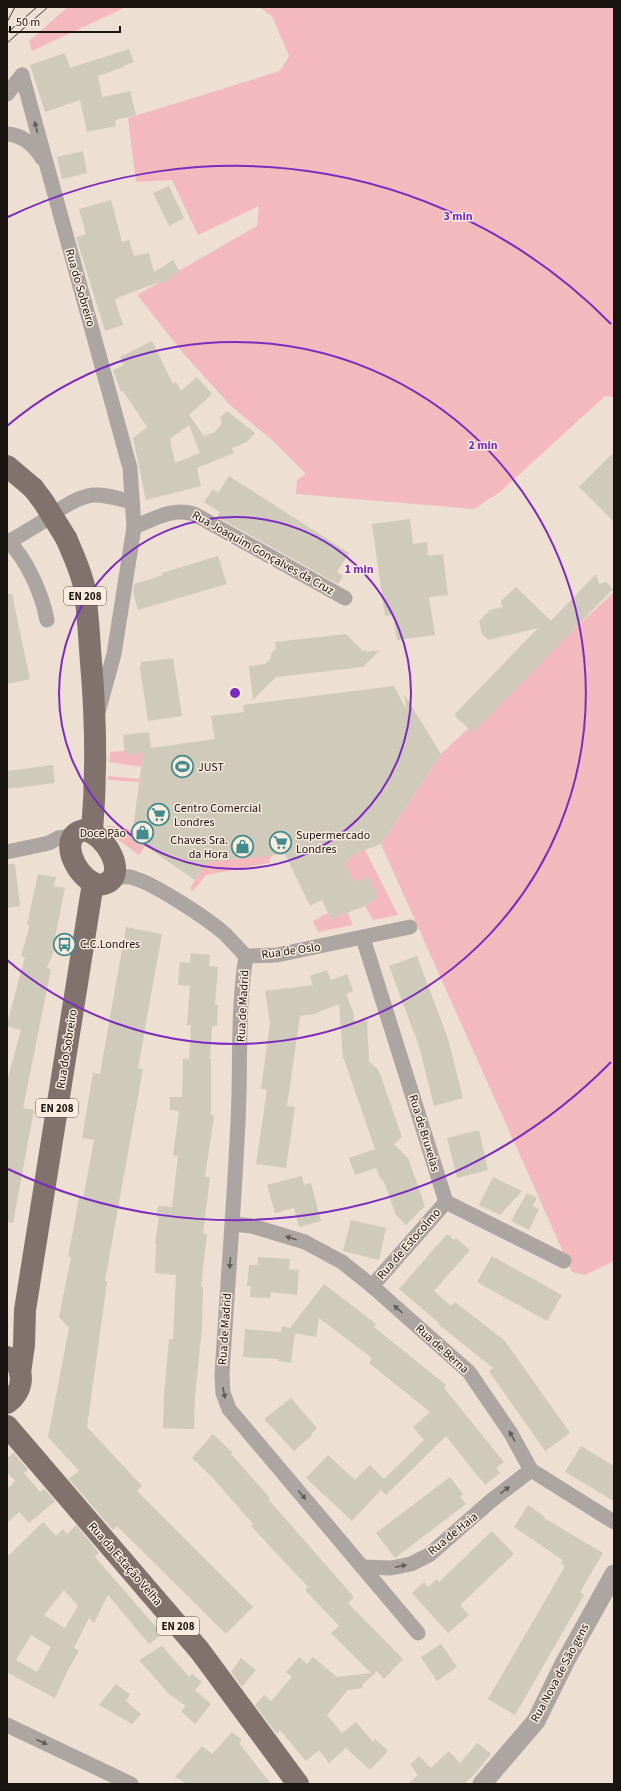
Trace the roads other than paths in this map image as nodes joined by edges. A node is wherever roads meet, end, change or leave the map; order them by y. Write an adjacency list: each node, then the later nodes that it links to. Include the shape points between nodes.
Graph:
1 (7, 94): 3 (street, Rua do Sobreiro, one-way to 1, via 22,74)
2 (7, 134): 3 (street, via 20,136 28,142)
3 (46, 165): 5 (street, Rua do Sobreiro, via 130,468)
4 (7, 466): 13 (main road, EN 208, bridge, via 33,488 43,501 66,538 76,560 84,586)
5 (132, 502): 6 (street, via 105,495 88,496 78,498); 8 (street, Rua do Sobreiro)
6 (62, 508)
7 (42, 522): 9 (street)
8 (134, 527): 10 (street, Rua Joaquim Gonçalves da Cruz, via 176,511 194,514); 12 (street, Rua do Sobreiro)
9 (8, 541): 11 (street, via 20,556 38,588)
10 (345, 598)
11 (47, 620)
12 (114, 654): 13 (street, Rua do Sobreiro, via 103,672 95,668); 14 (street, Rua do Sobreiro)
13 (90, 656): 14 (main road, EN 208)
14 (96, 721): 15 (main road, Rua do Sobreiro / EN 208, via 96,766)
15 (78, 840): 16 (street, via 58,838 49,843); 17 (main road, via 104,842); 18 (main road, via 72,858 80,872)
16 (7, 852)
17 (113, 857): 18 (main road, via 113,875); 19 (street, Rua de Oslo)
18 (101, 882): 19 (street, Rua de Oslo, via 123,876); 27 (main road, Rua do Sobreiro / EN 208)
19 (146, 883): 22 (street, Rua de Oslo, via 225,934)
20 (410, 927): 21 (street, Rua de Oslo)
21 (363, 938): 22 (street, Rua de Oslo, via 277,955); 23 (street, Rua de Bruxelas)
22 (246, 956): 24 (street, Rua de Madrid, via 242,983)
23 (446, 1202): 25 (street); 26 (street, Rua de Estocolmo)
24 (233, 1224): 26 (street, Rua de Berna, one-way to 24, via 342,1262 305,1242 252,1226); 35 (street, Rua de Madrid, one-way to 35, via 222,1375 223,1393 229,1409)
25 (564, 1261)
26 (372, 1286): 33 (street, Rua de Berna, one-way to 26, via 510,1432 469,1372)
27 (26, 1310): 28 (main road, Rua do Sobreiro, via 19,1330); 30 (main road, Rua do Sobreiro / EN 208, via 24,1345)
28 (7, 1344)
29 (7, 1357): 30 (main road, via 17,1365)
30 (16, 1389): 32 (main road, Rua da Estação Velha / EN 208, via 16,1421)
31 (7, 1426): 32 (main road, Rua da Estação Velha)
32 (21, 1442): 40 (main road, Rua da Estação Velha / EN 208, via 200,1651)
33 (530, 1470): 34 (street); 35 (street, Rua de Haia, one-way to 33, via 391,1568 411,1564 429,1555)
34 (614, 1522)
35 (362, 1567): 37 (street, Rua de Madrid)
36 (614, 1574): 41 (street, Rua Nova de São gens, via 565,1662 536,1721)
37 (418, 1633)
38 (7, 1725): 39 (street, one-way to 39)
39 (131, 1784)
40 (298, 1784)
41 (482, 1784)

